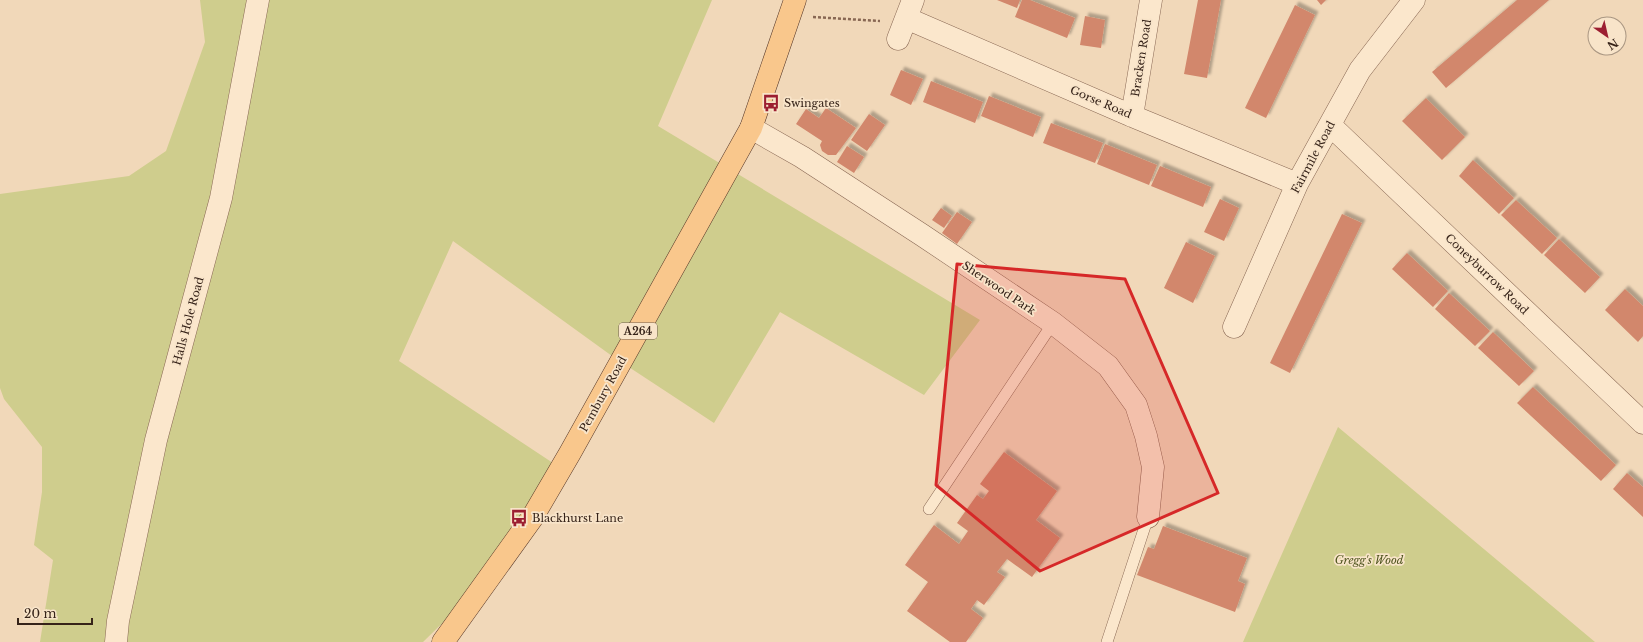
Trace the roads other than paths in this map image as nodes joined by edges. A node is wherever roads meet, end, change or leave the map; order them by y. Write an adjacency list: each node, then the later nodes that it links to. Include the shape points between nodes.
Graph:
1 (258, 0): 16 (street, Halls Hole Road, via 222,198 156,440 118,621)
2 (795, 0): 9 (main road, Pembury Road / A264)
3 (1151, 0): 7 (street, Bracken Road)
4 (1414, 0): 8 (street, Fairmile Road, via 1360,70)
5 (910, 9): 6 (street); 7 (street, Gorse Road)
6 (898, 39)
7 (1132, 116): 10 (street, Gorse Road)
8 (1330, 125): 10 (street, Fairmile Road); 13 (street, Coneyburrow Road)
9 (751, 128): 11 (street, Sherwood Park, via 809,162); 17 (main road, Pembury Road / A264, via 532,518)
10 (1297, 184): 12 (street, Fairmile Road)
11 (1053, 324): 14 (lane); 15 (street, Sherwood Park, via 1108,366 1136,405 1152,467)
12 (1234, 327)
13 (1643, 423)
14 (929, 509)
15 (1148, 517): 18 (lane)
16 (116, 642)
17 (443, 642)
18 (1107, 642)

